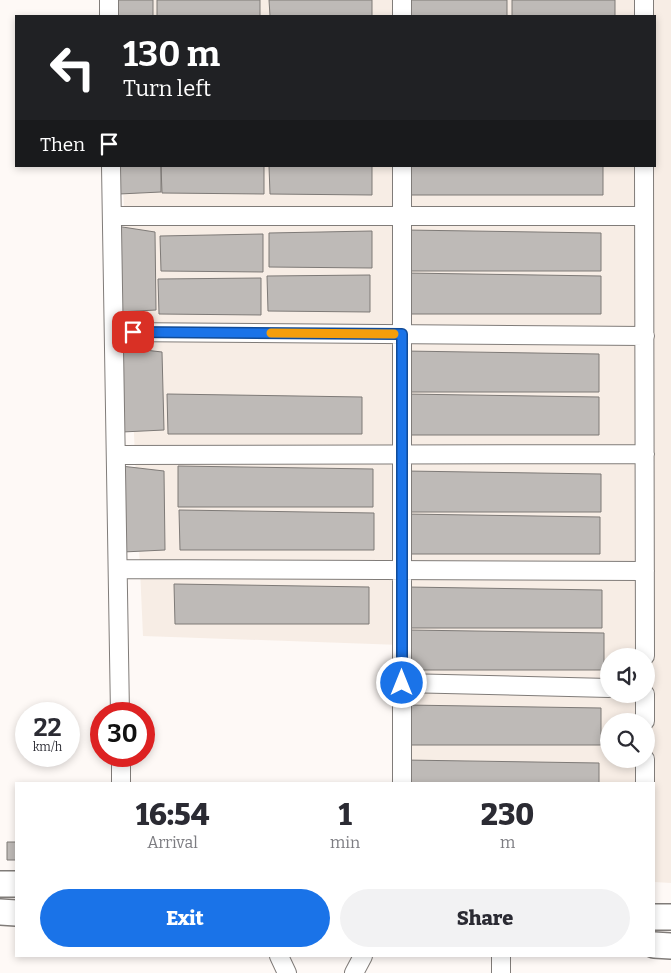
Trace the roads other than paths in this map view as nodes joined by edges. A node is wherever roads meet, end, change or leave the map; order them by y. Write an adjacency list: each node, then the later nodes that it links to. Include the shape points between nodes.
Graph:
1 (109, 0): 4 (street)
2 (402, 0): 5 (street)
3 (644, 0): 6 (street)
4 (109, 15)
5 (402, 15)
6 (644, 15)
7 (111, 167): 10 (street)
8 (402, 167): 11 (street)
9 (644, 167): 12 (street)
10 (112, 216): 11 (street); 13 (street)
11 (402, 216): 12 (street); 14 (street)
12 (644, 216): 15 (street)
13 (114, 332): 14 (street); 17 (street)
14 (402, 334): 15 (street); 18 (street)
15 (644, 336): 16 (street)
16 (644, 454): 18 (street); 21 (street)
17 (116, 455): 18 (street); 19 (street)
18 (402, 455): 20 (street)
19 (118, 569): 20 (street); 25 (street)
20 (402, 570): 21 (street); 23 (street)
21 (644, 571): 22 (street)
22 (645, 648)
23 (402, 683): 24 (street); 29 (street)
24 (600, 688)
25 (120, 702)
26 (121, 767): 28 (street)
27 (645, 768): 30 (street)
28 (121, 782)
29 (402, 782)
30 (645, 782)
31 (0, 884): 32 (highway)
32 (15, 884)
33 (0, 912): 34 (highway)
34 (15, 913)
35 (655, 916): 36 (highway)
36 (671, 917)
37 (655, 945): 38 (highway)
38 (671, 946)
39 (279, 957): 42 (street)
40 (362, 957): 43 (street)
41 (501, 957): 44 (street)
42 (287, 973)
43 (354, 973)
44 (501, 973)

